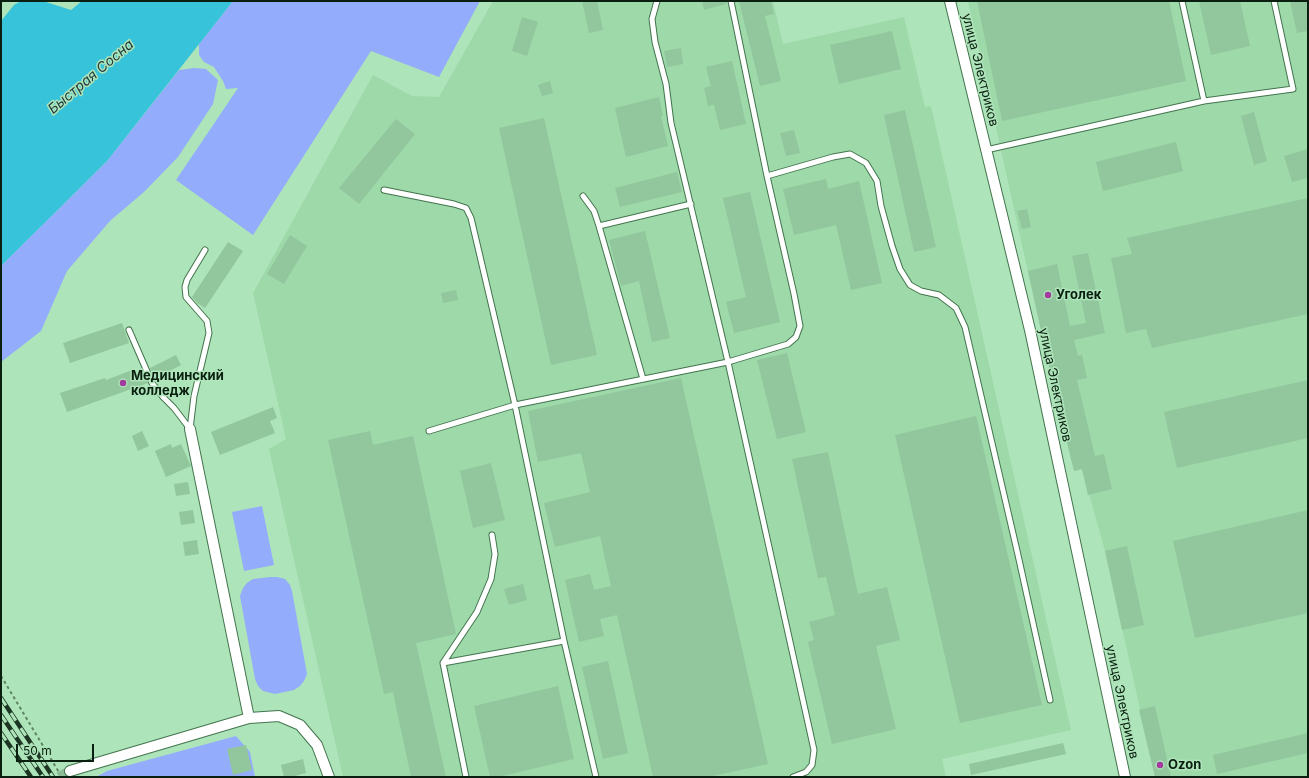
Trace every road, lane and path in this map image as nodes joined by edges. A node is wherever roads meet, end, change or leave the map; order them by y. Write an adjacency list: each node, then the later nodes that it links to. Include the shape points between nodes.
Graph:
1 (657, 1): 11 (lane, via 652,19 655,42)
2 (732, 1): 8 (lane)
3 (950, 1): 7 (street, улица Электриков)
4 (1182, 1): 6 (lane)
5 (1274, 1): 6 (lane, via 1293,89)
6 (1204, 101): 7 (lane)
7 (986, 150): 31 (street, улица Электриков, via 1030,330)
8 (767, 176): 15 (lane, via 800,326 796,337 788,344); 24 (lane, via 833,156 850,154 866,163 877,181 892,246 910,285 921,291 939,295 956,308 965,327)
9 (384, 190): 17 (lane, via 466,208 471,218)
10 (583, 196): 12 (lane, via 594,211)
11 (691, 204): 12 (lane); 15 (lane)
12 (599, 226): 16 (lane)
13 (205, 250): 18 (lane, via 185,287 186,297 207,321 209,333 194,396)
14 (129, 330): 18 (lane, via 152,383)
15 (728, 362): 16 (lane); 30 (lane, via 814,750 812,765 806,772)
16 (643, 379): 17 (lane)
17 (515, 405): 19 (lane); 21 (lane)
18 (190, 429): 25 (street)
19 (429, 431)
20 (492, 535): 22 (lane, via 495,554 491,579 477,612)
21 (564, 641): 22 (lane); 29 (lane)
22 (443, 663): 28 (lane)
23 (1, 676): 26 (path)
24 (1050, 700)
25 (249, 718): 26 (street); 27 (street, via 279,716 300,725 317,745)
26 (66, 774)
27 (329, 777)
28 (466, 777)
29 (596, 777)
30 (794, 777)
31 (1125, 777)

